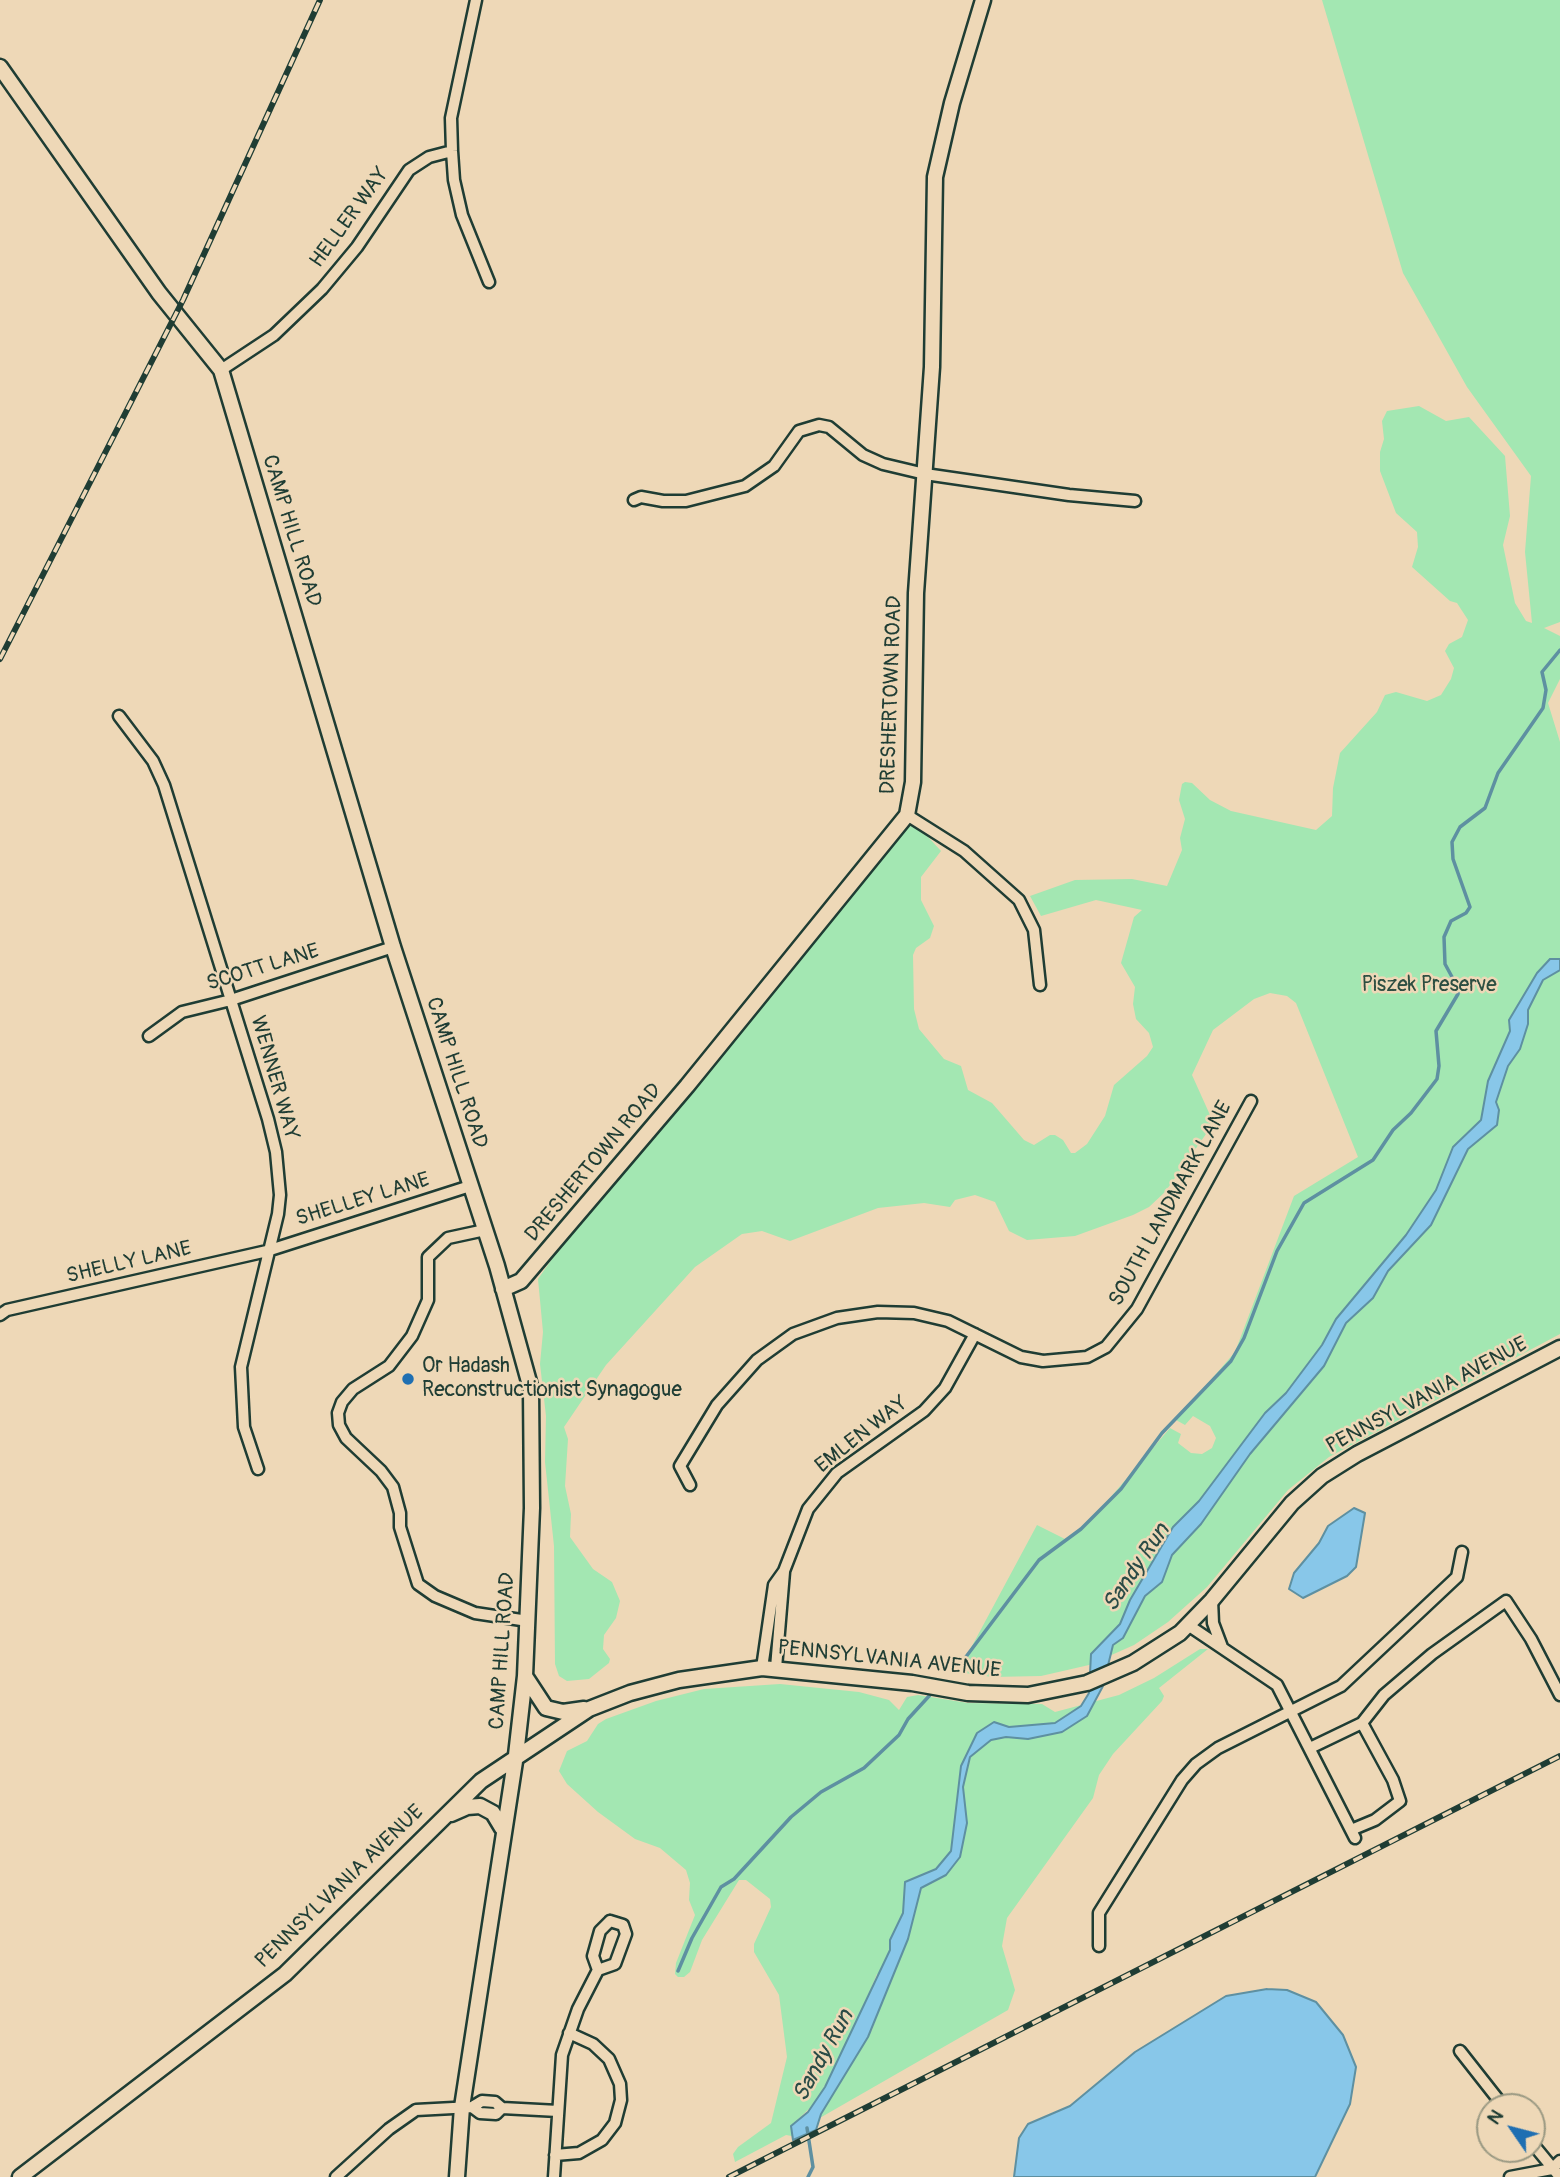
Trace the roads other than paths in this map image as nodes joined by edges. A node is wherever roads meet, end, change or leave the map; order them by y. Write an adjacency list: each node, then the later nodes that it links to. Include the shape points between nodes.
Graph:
1 (476, 0): 4 (street, via 451,118)
2 (983, 0): 7 (street, DRESHERTOWN ROAD, via 935,177)
3 (0, 67): 6 (street, CAMP HILL ROAD, via 159,293)
4 (452, 151): 5 (street, via 462,215); 6 (street, HELLER WAY, via 429,157 409,170 322,289 274,335)
5 (489, 282)
6 (221, 370): 12 (street, CAMP HILL ROAD)
7 (925, 474): 8 (street, via 871,460 829,428 808,426 793,437 766,473 745,486 685,501); 9 (street); 11 (street, DRESHERTOWN ROAD, via 916,593 913,782)
8 (634, 500)
9 (1135, 501)
10 (119, 716): 14 (street, WENNER WAY, via 153,761 164,785)
11 (907, 815): 13 (street, via 964,851 1019,900 1034,930); 20 (street, DRESHERTOWN ROAD)
12 (393, 947): 14 (street, SCOTT LANE); 17 (street, CAMP HILL ROAD)
13 (1040, 985)
14 (231, 1000): 15 (street, SCOTT LANE, via 182,1012); 19 (street, WENNER WAY, via 276,1152 280,1195)
15 (149, 1036)
16 (1251, 1101): 24 (street, SOUTH LANDMARK LANE, via 1137,1309 1106,1347 1087,1357 1043,1361 1020,1357)
17 (470, 1186): 18 (street, CAMP HILL ROAD); 19 (street, SHELLEY LANE)
18 (485, 1230): 21 (street, CAMP HILL ROAD); 30 (street, via 448,1238 428,1257 428,1300 412,1336 389,1366 353,1389 342,1402 339,1426 393,1487 418,1584 475,1613)
19 (267, 1251): 22 (street, SHELLY LANE); 26 (street, WENNER WAY, via 241,1367 244,1427)
20 (521, 1281): 21 (street, DRESHERTOWN ROAD); 23 (street)
21 (503, 1289): 23 (street, CAMP HILL ROAD)
22 (0, 1315)
23 (511, 1316): 30 (street, CAMP HILL ROAD, via 533,1406)
24 (975, 1334): 27 (street, SOUTH LANDMARK LANE, via 914,1312 836,1318 793,1334 757,1360 717,1405 680,1466); 33 (street, EMLEN WAY, via 931,1404 837,1473 808,1509 784,1571)
25 (1560, 1348): 29 (street, PENNSYLVANIA AVENUE, via 1322,1476 1292,1503)
26 (258, 1469)
27 (690, 1485)
28 (1462, 1552): 37 (street, via 1457,1577 1359,1672)
29 (1212, 1600): 31 (street, PENNSYLVANIA AVENUE); 32 (street, via 1213,1623)
30 (528, 1621): 34 (street, CAMP HILL ROAD)
31 (1188, 1625): 32 (street); 33 (street, PENNSYLVANIA AVENUE, via 1150,1654 1117,1671 1087,1683 1028,1695 968,1693)
32 (1222, 1648): 37 (street, via 1278,1685)
33 (769, 1668): 36 (street, PENNSYLVANIA AVENUE, via 680,1680)
34 (525, 1676): 36 (street, via 546,1708 563,1712); 40 (street, CAMP HILL ROAD)
35 (1560, 1696): 38 (street, via 1506,1601 1432,1654 1384,1695)
36 (589, 1709): 40 (street, PENNSYLVANIA AVENUE)
37 (1292, 1711): 39 (street); 43 (street, via 1218,1748 1182,1780 1099,1913)
38 (1362, 1723): 39 (street); 39 (street, via 1400,1801 1353,1834)
39 (1310, 1748)
40 (516, 1755): 41 (street, PENNSYLVANIA AVENUE); 42 (street, CAMP HILL ROAD)
41 (440, 1819): 42 (street, via 480,1806 493,1813); 52 (street, PENNSYLVANIA AVENUE, via 285,1974)
42 (502, 1828): 48 (street, CAMP HILL ROAD)
43 (1099, 1946)
44 (598, 1970): 44 (street, via 615,1964 622,1949 626,1934 619,1923 610,1921 600,1931 593,1956); 45 (street)
45 (569, 2033): 49 (street, via 562,2054); 50 (street, via 593,2044 609,2059 620,2084 621,2100 615,2123 602,2140 579,2153)
46 (1460, 2051): 47 (street)
47 (1493, 2093)
48 (467, 2107): 49 (street, via 482,2101 502,2108); 53 (street, via 416,2110); 54 (street, CAMP HILL ROAD)
49 (558, 2111): 50 (street)
50 (555, 2155): 55 (street)
51 (1557, 2169): 56 (street)
52 (20, 2177)
53 (336, 2177)
54 (457, 2177)
55 (554, 2177)
56 (1510, 2177)

